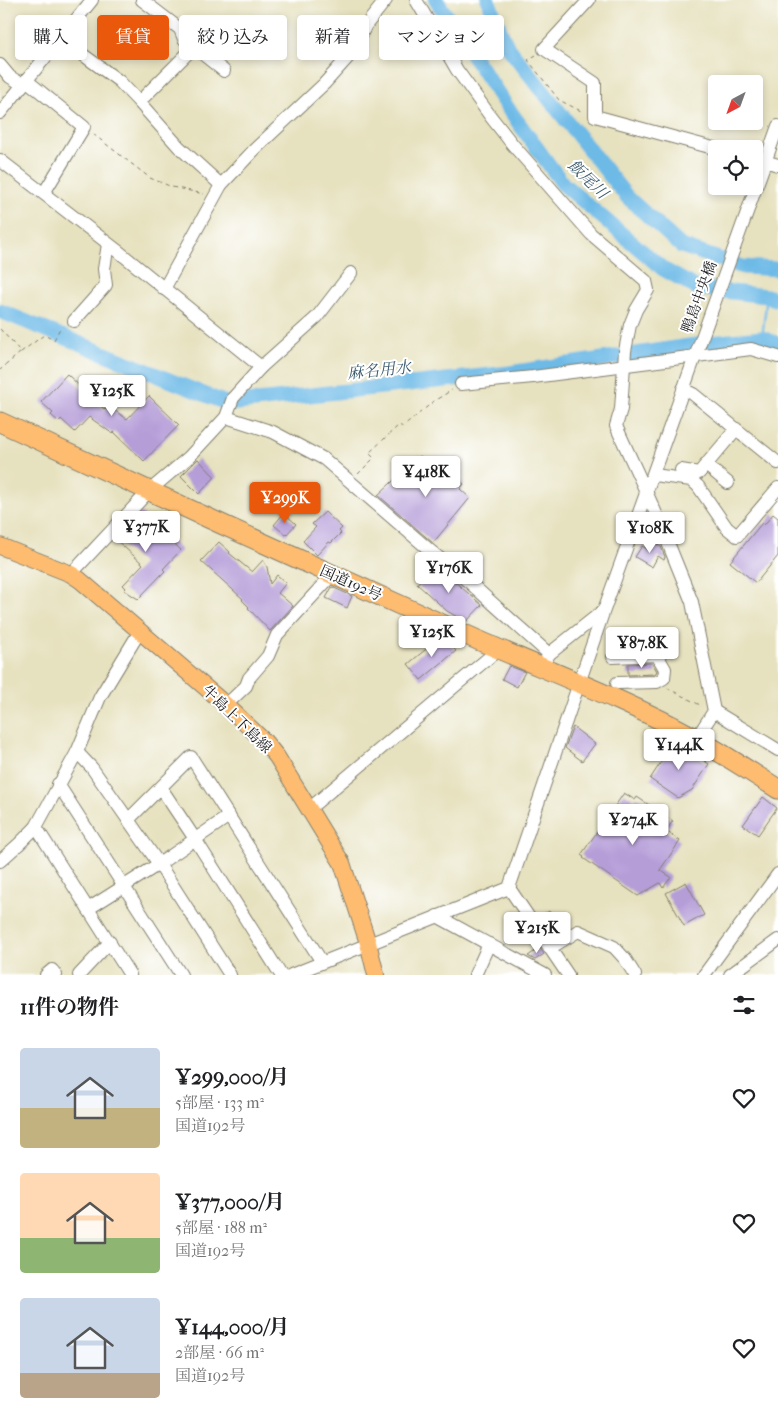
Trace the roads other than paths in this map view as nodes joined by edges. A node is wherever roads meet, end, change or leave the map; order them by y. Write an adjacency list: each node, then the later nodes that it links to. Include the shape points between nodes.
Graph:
1 (92, 0): 6 (street)
2 (142, 0): 7 (street)
3 (386, 0): 23 (street, via 366,25 352,54)
4 (416, 0): 32 (street, via 457,70 513,145 591,234 646,281 648,290 630,325)
5 (589, 0): 18 (street, via 544,49 595,83 595,116)
6 (79, 15)
7 (179, 28)
8 (87, 58): 15 (street, via 119,81)
9 (42, 60): 14 (street)
10 (181, 60): 15 (street)
11 (211, 60): 13 (street)
12 (0, 64): 14 (street, via 10,77)
13 (224, 70)
14 (24, 82): 16 (street); 24 (street, via 84,127)
15 (139, 102): 23 (street)
16 (0, 113)
17 (778, 126): 19 (street, 鴨島中央橋)
18 (708, 147)
19 (763, 154)
20 (0, 160): 24 (street)
21 (763, 161): 22 (street)
22 (778, 165)
23 (218, 190): 28 (street)
24 (44, 193): 26 (street)
25 (749, 195): 30 (street, 鴨島中央橋)
26 (108, 244): 28 (street); 29 (street, via 104,269 106,285)
27 (351, 273): 33 (street, via 317,317)
28 (164, 289): 33 (street)
29 (74, 321)
30 (696, 352): 31 (street, via 751,349); 32 (street); 35 (street, 鴨島中央橋)
31 (778, 357)
32 (625, 359): 34 (street); 45 (street, via 616,426)
33 (260, 367): 36 (street)
34 (461, 384)
35 (683, 390): 39 (street, via 693,394); 41 (street, 鴨島中央橋)
36 (229, 408): 44 (street, via 188,457); 53 (street, via 324,459 469,582)
37 (0, 422): 44 (highway, 国道192号)
38 (732, 434): 40 (street)
39 (778, 463)
40 (706, 465): 41 (street, via 699,473); 42 (street)
41 (655, 470): 43 (street, via 691,480 737,536); 45 (street, 鴨島中央橋)
42 (728, 483)
43 (778, 488)
44 (149, 491): 47 (street); 48 (highway, 国道192号)
45 (647, 492): 49 (street, 鴨島中央橋); 57 (street, via 692,602)
46 (0, 546): 47 (main road, 牛島上下島線)
47 (71, 574): 50 (main road, 牛島上下島線)
48 (332, 574): 51 (highway, 国道192号); 56 (street, via 277,635 268,656 246,686)
49 (604, 610): 53 (street); 55 (street, 鴨島中央橋)
50 (140, 631): 56 (main road, 牛島上下島線); 60 (street, via 100,697)
51 (499, 649): 53 (highway, 国道192号); 64 (street)
52 (613, 655): 54 (street, via 657,655 665,669 661,681)
53 (545, 661): 55 (highway, 国道192号)
54 (616, 682)
55 (580, 683): 58 (highway, 国道192号); 73 (street, 鴨島中央橋)
56 (226, 705): 64 (main road, 牛島上下島線, via 277,757)
57 (714, 711): 58 (street); 59 (street)
58 (696, 739): 63 (highway, 国道192号)
59 (778, 750)
60 (77, 752): 61 (street); 66 (street)
61 (58, 784): 67 (street); 72 (street)
62 (161, 788): 65 (street, via 191,758); 66 (street); 68 (street)
63 (778, 790)
64 (309, 809): 78 (main road, 牛島上下島線, via 342,863)
65 (229, 816): 68 (street); 81 (street)
66 (128, 820): 70 (street)
67 (36, 827): 69 (street); 74 (street)
68 (196, 839): 70 (street); 89 (street)
69 (0, 861)
70 (159, 864): 72 (street); 88 (street)
71 (778, 874): 96 (street)
72 (124, 886): 74 (street); 87 (street)
73 (508, 888): 75 (street); 80 (street)
74 (88, 909): 77 (street)
75 (437, 916): 78 (street); 79 (street)
76 (778, 940): 97 (street)
77 (110, 942): 85 (street); 86 (street)
78 (368, 943): 81 (street); 91 (main road, 牛島上下島線)
79 (489, 944): 92 (street); 93 (street)
80 (550, 948): 94 (street); 95 (street, via 578,931 614,947)
81 (322, 962): 82 (street)
82 (310, 971): 90 (street)
83 (46, 975): 84 (street, via 52,970)
84 (56, 975)
85 (79, 975)
86 (130, 975)
87 (181, 975)
88 (230, 975)
89 (280, 975)
90 (291, 975)
91 (376, 975)
92 (475, 975)
93 (545, 975)
94 (568, 975)
95 (635, 975)
96 (704, 975)
97 (730, 975)

